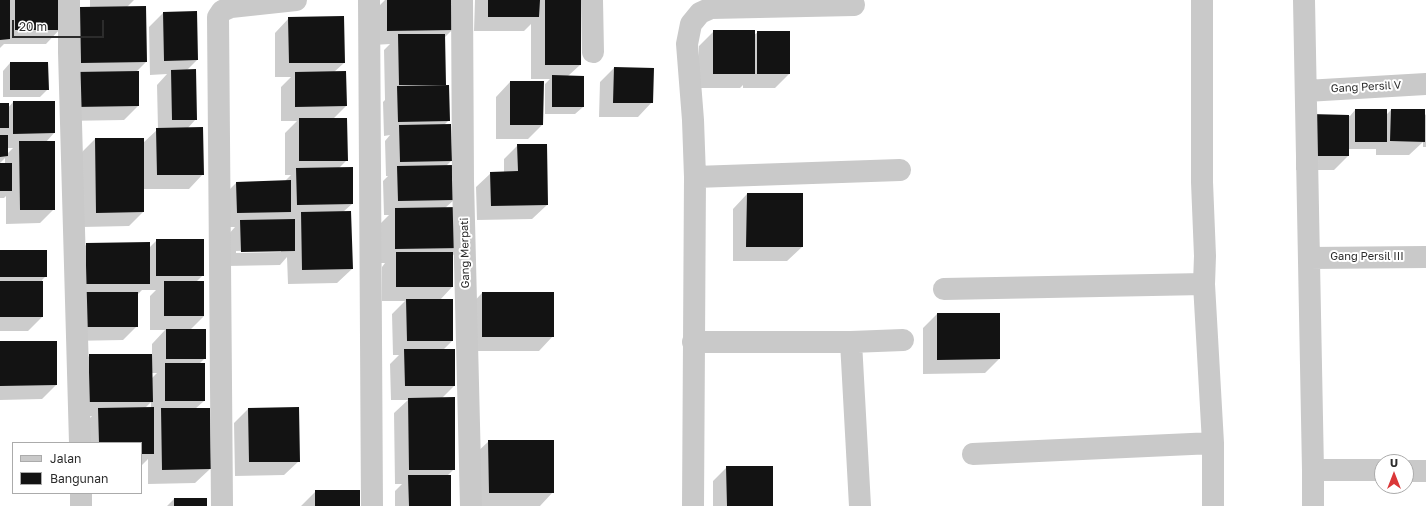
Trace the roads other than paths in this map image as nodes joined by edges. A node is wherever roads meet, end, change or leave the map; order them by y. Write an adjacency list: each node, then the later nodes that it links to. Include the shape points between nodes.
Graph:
1 (69, 0): 23 (street)
2 (296, 0): 32 (street, via 231,7 222,11 218,17)
3 (369, 0): 33 (street)
4 (462, 0): 34 (street, Gang Merpati, via 463,180)
5 (592, 0): 11 (street)
6 (1202, 0): 18 (street)
7 (1304, 0): 13 (street)
8 (785, 3): 9 (street); 15 (street, via 711,8 700,13 691,24 688,44)
9 (817, 3): 10 (street)
10 (854, 5)
11 (593, 52)
12 (1426, 84): 13 (street, Gang Persil V)
13 (1306, 91): 17 (street)
14 (900, 170): 15 (street)
15 (695, 177): 21 (street)
16 (1426, 257): 17 (street, Gang Persil III)
17 (1309, 258): 26 (street)
18 (1204, 284): 19 (street); 24 (street)
19 (944, 289)
20 (903, 340): 22 (street)
21 (693, 342): 22 (street); 35 (street)
22 (851, 342): 36 (street)
23 (80, 442)
24 (1213, 443): 25 (street); 37 (street)
25 (973, 454)
26 (1313, 470): 27 (street); 38 (street)
27 (1374, 470)
28 (1414, 471): 29 (street)
29 (1426, 471)
30 (81, 494): 31 (street)
31 (82, 506)
32 (222, 506)
33 (372, 506)
34 (471, 506)
35 (693, 506)
36 (860, 506)
37 (1213, 506)
38 (1313, 506)

